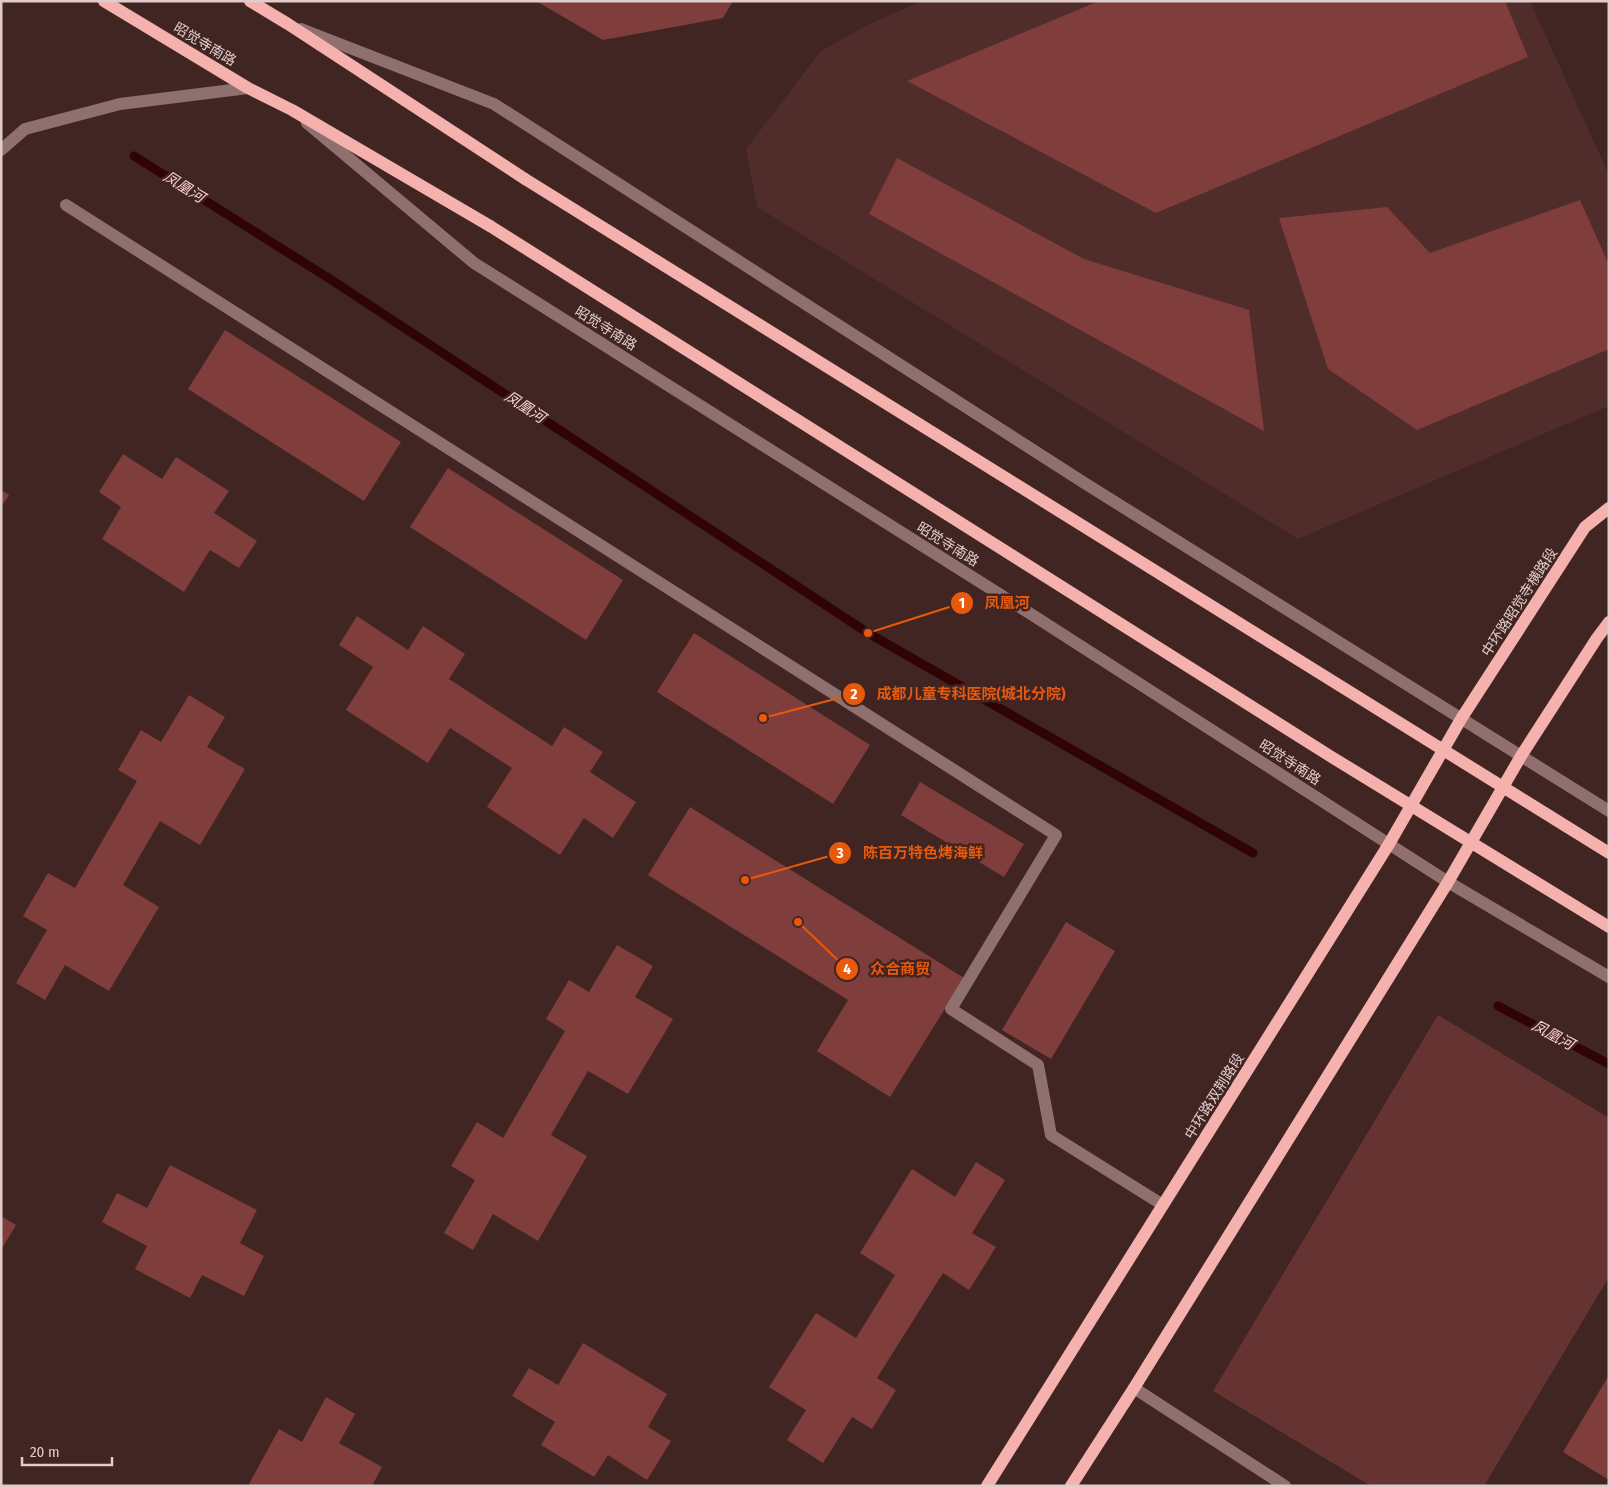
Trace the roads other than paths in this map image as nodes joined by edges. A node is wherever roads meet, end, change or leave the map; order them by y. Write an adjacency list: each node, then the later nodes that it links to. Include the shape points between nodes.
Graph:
1 (104, 1): 4 (main road, 昭觉寺南路)
2 (250, 1): 3 (main road)
3 (288, 24): 10 (street, via 494,104 1077,478); 14 (main road, bridge, via 525,179)
4 (248, 88): 5 (main road, 昭觉寺南路); 6 (street, via 120,104 25,129)
5 (292, 110): 13 (street, 昭觉寺南路, via 474,263); 16 (main road, 昭觉寺南路, bridge, via 490,226)
6 (1, 150)
7 (66, 205): 18 (street, via 1056,835 951,1009 1038,1065 1051,1135)
8 (1609, 508): 10 (main road, 中环路昭觉寺横路段, via 1585,527)
9 (1609, 622): 11 (main road)
10 (1461, 719): 11 (street); 13 (main road, 中环路双荆路段)
11 (1521, 756): 12 (street); 15 (main road)
12 (1609, 811)
13 (1389, 844): 15 (street, 昭觉寺南路); 18 (main road, 中环路双荆路段)
14 (1609, 853)
15 (1448, 882): 17 (street, 昭觉寺南路); 19 (main road)
16 (1609, 927)
17 (1609, 977)
18 (1163, 1205): 20 (main road, 中环路双荆路段)
19 (1134, 1388): 21 (main road); 22 (street)
20 (987, 1486)
21 (1071, 1486)
22 (1285, 1486)

